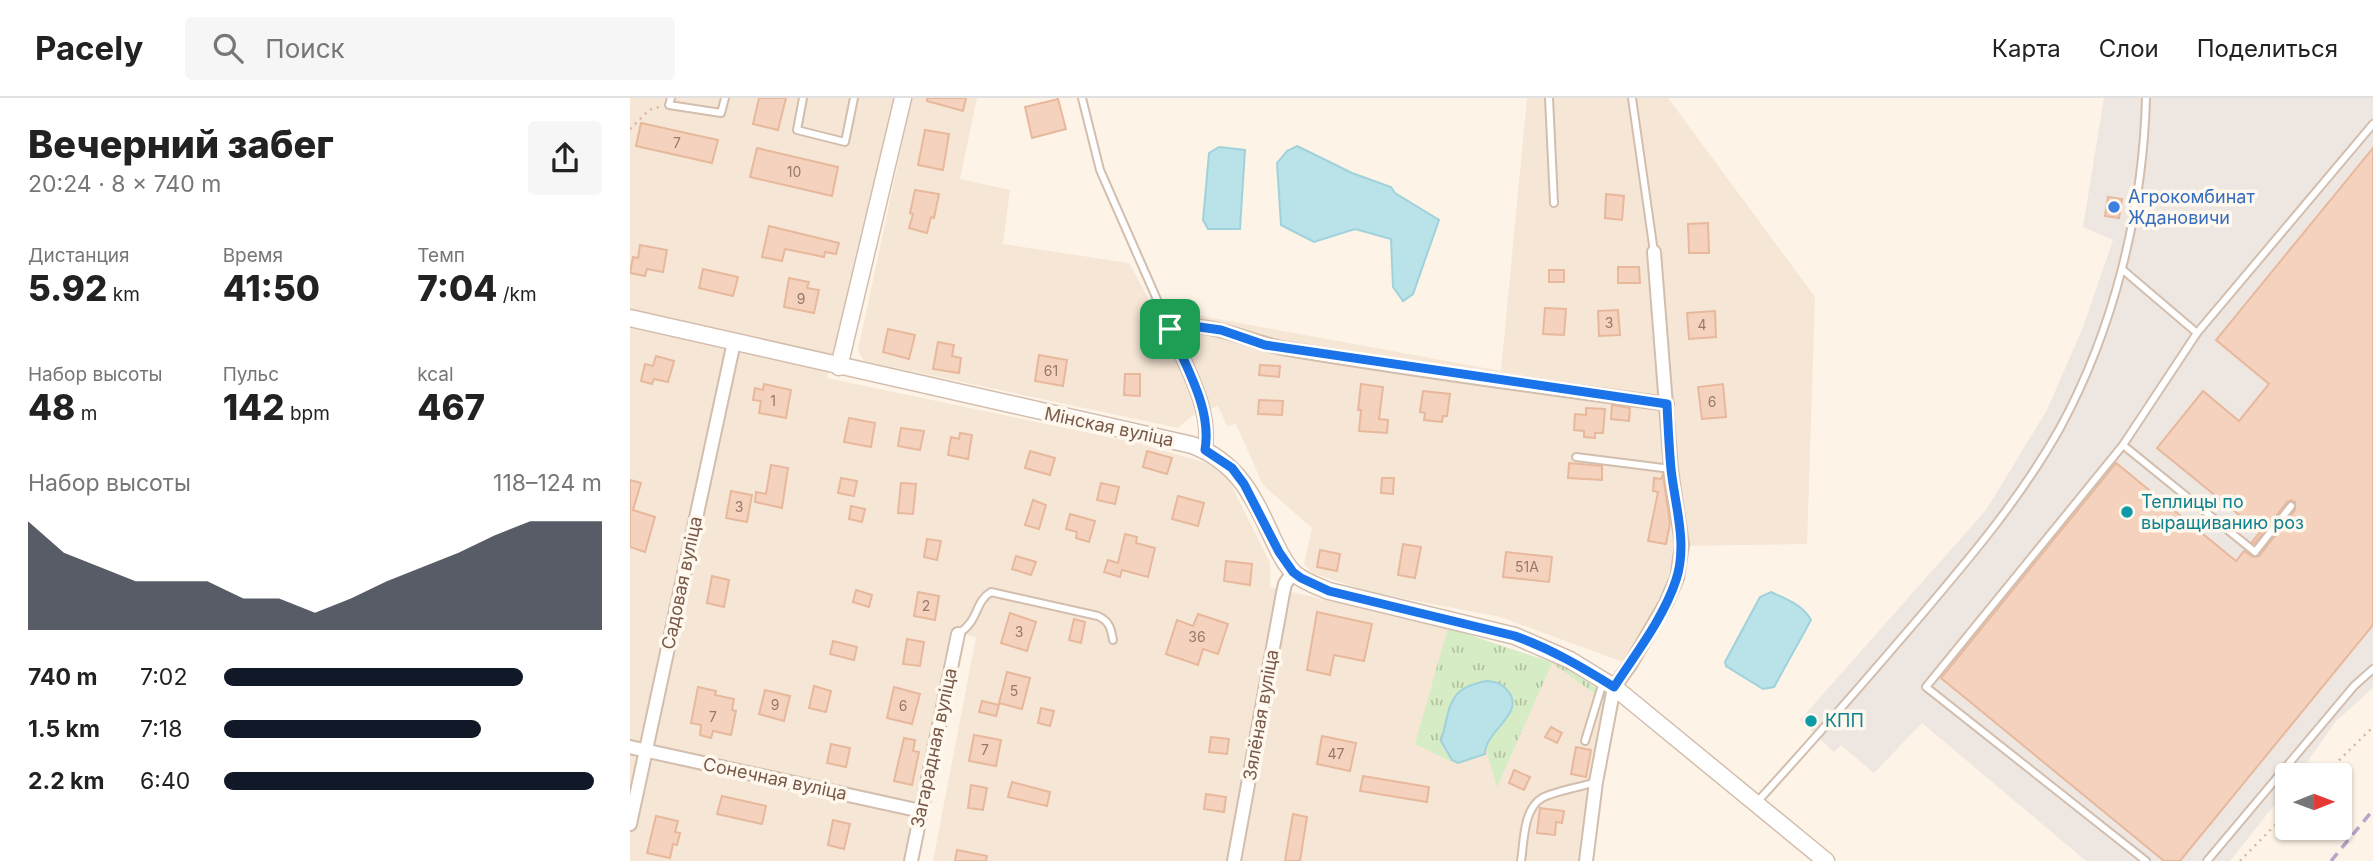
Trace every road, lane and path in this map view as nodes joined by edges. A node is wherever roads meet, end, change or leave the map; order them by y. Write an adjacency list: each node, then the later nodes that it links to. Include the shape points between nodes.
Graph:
1 (725, 98): 9 (lane, via 721,113)
2 (803, 98): 3 (lane, via 797,130 845,142)
3 (854, 98)
4 (903, 98): 19 (street)
5 (1082, 98): 16 (lane, via 1100,170)
6 (1549, 98): 12 (lane)
7 (1632, 98): 13 (lane)
8 (2146, 98): 14 (lane, via 2137,199)
9 (670, 101): 11 (path, via 649,110)
10 (2373, 124): 17 (lane)
11 (630, 129)
12 (1554, 203)
13 (1654, 252): 20 (street)
14 (2123, 270): 17 (lane); 37 (lane, via 2060,428 2009,508 1818,737)
15 (630, 318): 18 (street, Мінская вуліца)
16 (1170, 329): 20 (street, via 1199,325 1265,345); 22 (street, via 1205,412)
17 (2197, 333): 21 (lane)
18 (734, 342): 19 (street, Мінская вуліца); 34 (street, Садовая вуліца)
19 (839, 367): 22 (street, Мінская вуліца)
20 (1667, 404): 24 (street)
21 (2123, 445): 25 (lane, via 2255,552); 46 (lane, via 1926,687)
22 (1205, 450): 26 (street, Мінская вуліца, via 1232,468 1244,484)
23 (1576, 457): 24 (lane)
24 (1671, 469): 30 (street, via 1682,545 1677,578 1630,665)
25 (2291, 506)
26 (1293, 572): 30 (street, Мінская вуліца, via 1329,591 1515,636 1543,646); 42 (street, Зялёная вуліца, via 1283,593)
27 (958, 634): 28 (lane, via 969,627 984,596 991,592 1098,616 1110,627); 38 (street, Загарадная вуліца)
28 (1113, 640)
29 (2373, 669): 47 (lane)
30 (1605, 681): 32 (lane); 36 (street); 37 (street, Мінская вуліца)
31 (2373, 726): 35 (path)
32 (1585, 741)
33 (630, 747): 34 (street, Сонечная вуліца)
34 (646, 751): 38 (street, Сонечная вуліца); 39 (street, Садовая вуліца)
35 (2336, 763)
36 (1596, 782): 43 (lane, via 1541,799 1532,808); 44 (street)
37 (1756, 804): 45 (street, Мінская вуліца)
38 (921, 811): 41 (street, Загарадная вуліца)
39 (630, 824)
40 (2275, 825): 48 (path)
41 (911, 861)
42 (1234, 861)
43 (1521, 861)
44 (1586, 861)
45 (1826, 861)
46 (2146, 861)
47 (2207, 861)
48 (2240, 861)

